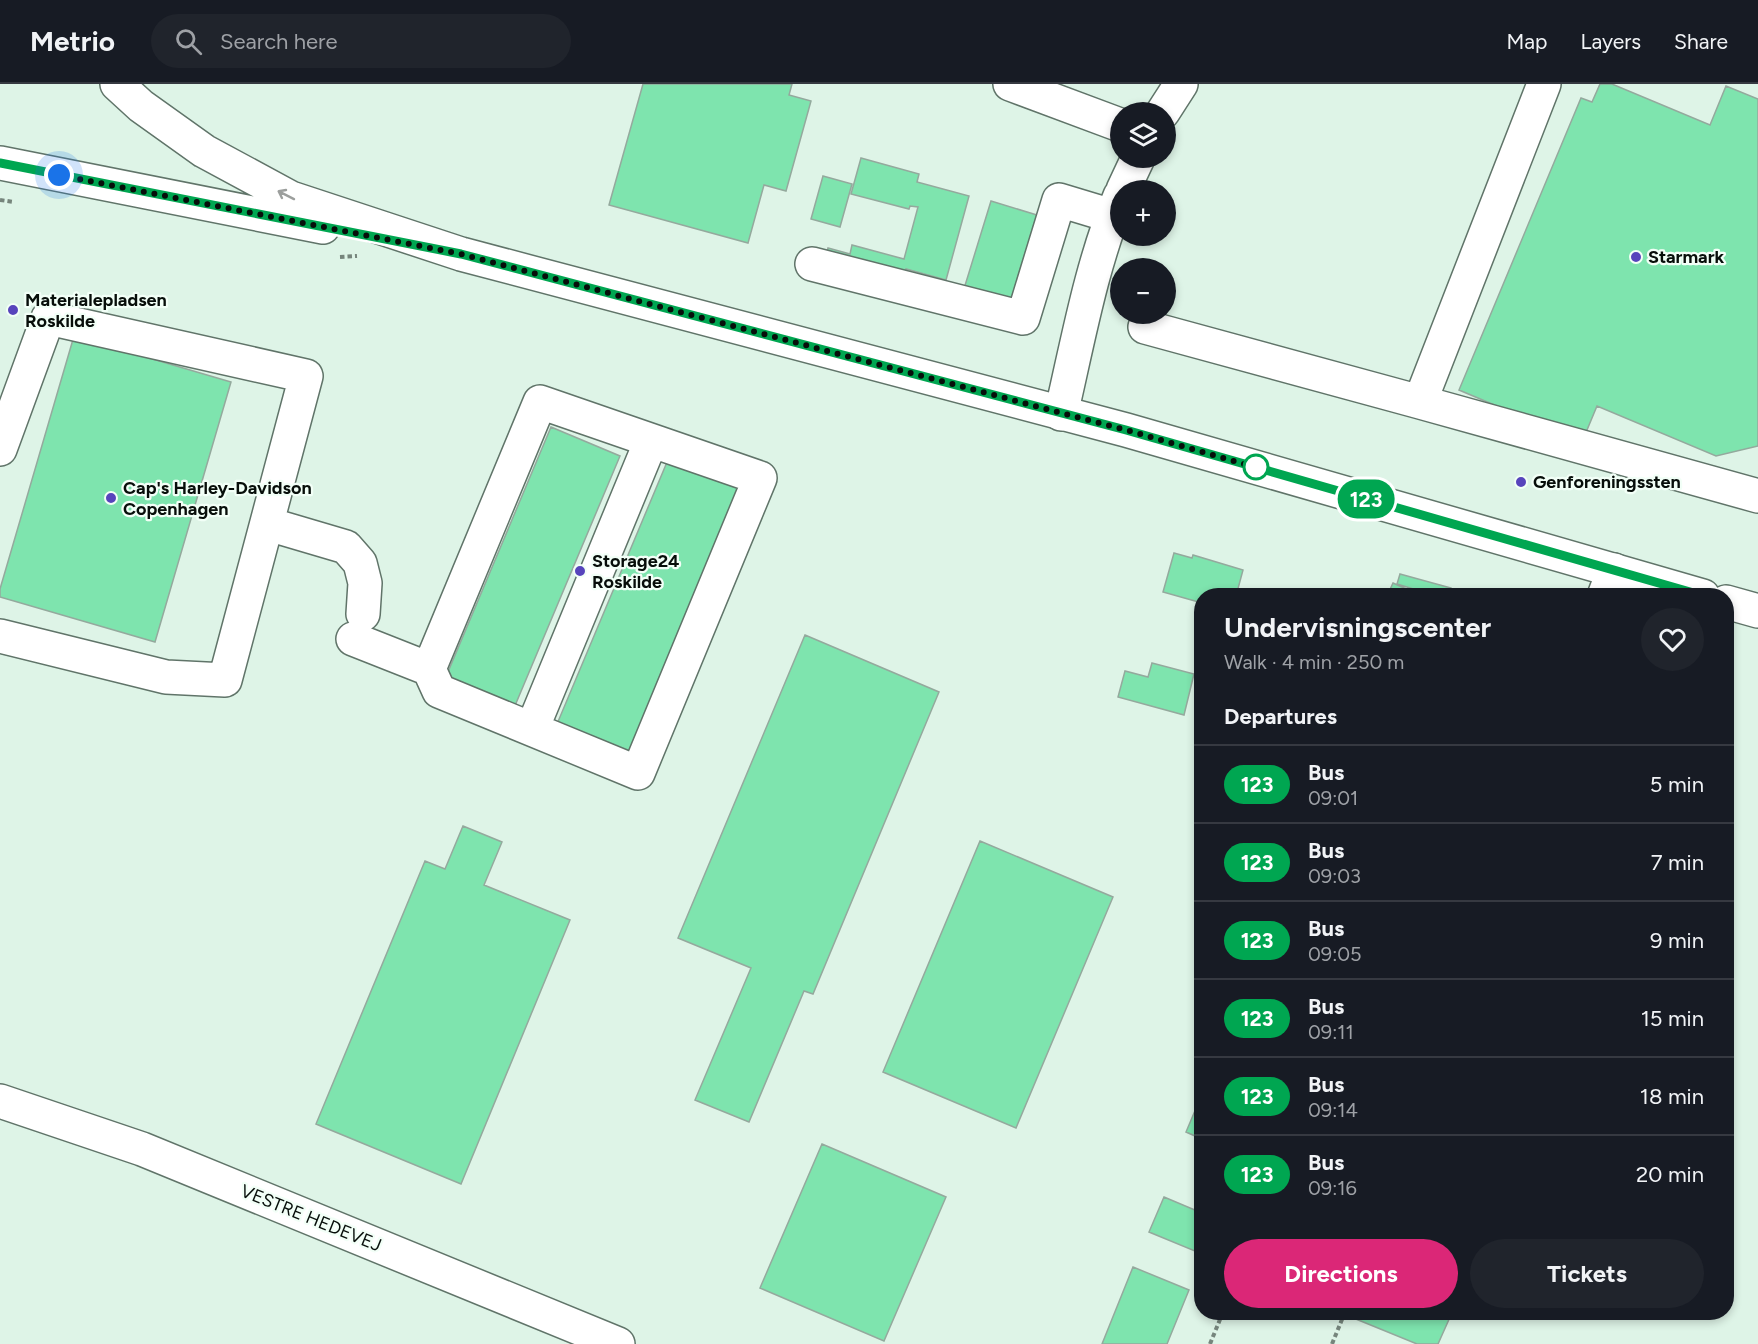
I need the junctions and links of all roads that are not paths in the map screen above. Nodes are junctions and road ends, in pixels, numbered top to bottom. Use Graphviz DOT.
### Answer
graph roads {
  1 [pos="117,84"];
  2 [pos="1010,84"];
  3 [pos="1181,84"];
  4 [pos="1544,84"];
  5 [pos="1169,102"];
  6 [pos="1110,121"];
  7 [pos="0,163"];
  8 [pos="1110,201"];
  9 [pos="1110,224"];
  10 [pos="461,254"];
  11 [pos="813,264"];
  12 [pos="1145,327"];
  13 [pos="1420,402"];
  14 [pos="1061,414"];
  15 [pos="651,441"];
  16 [pos="0,449"];
  17 [pos="1758,496"];
  18 [pos="268,524"];
  19 [pos="1609,583"];
  20 [pos="1645,588"];
  21 [pos="1734,604"];
  22 [pos="1758,611"];
  23 [pos="0,636"];
  24 [pos="429,669"];
  25 [pos="532,729"];
  26 [pos="0,1101"];
  27 [pos="618,1344"];
  10 -- 1 [label="main road, one-way"];
  2 -- 6 [label="main road"];
  3 -- 5 [label="main road"];
  4 -- 13 [label="main road"];
  7 -- 10 [label="main road"];
  8 -- 11 [label="main road"];
  9 -- 14 [label="main road"];
  10 -- 14 [label="main road"];
  12 -- 13 [label="main road"];
  13 -- 17 [label="main road"];
  14 -- 19 [label="main road"];
  15 -- 24 [label="main road"];
  15 -- 25 [label="main road"];
  15 -- 25 [label="main road"];
  16 -- 18 [label="main road"];
  18 -- 23 [label="main road"];
  18 -- 24 [label="main road"];
  19 -- 20 [label="main road"];
  21 -- 22 [label="main road"];
  24 -- 25 [label="main road"];
  26 -- 27 [label="main road, VESTRE HEDEVEJ"];
}
